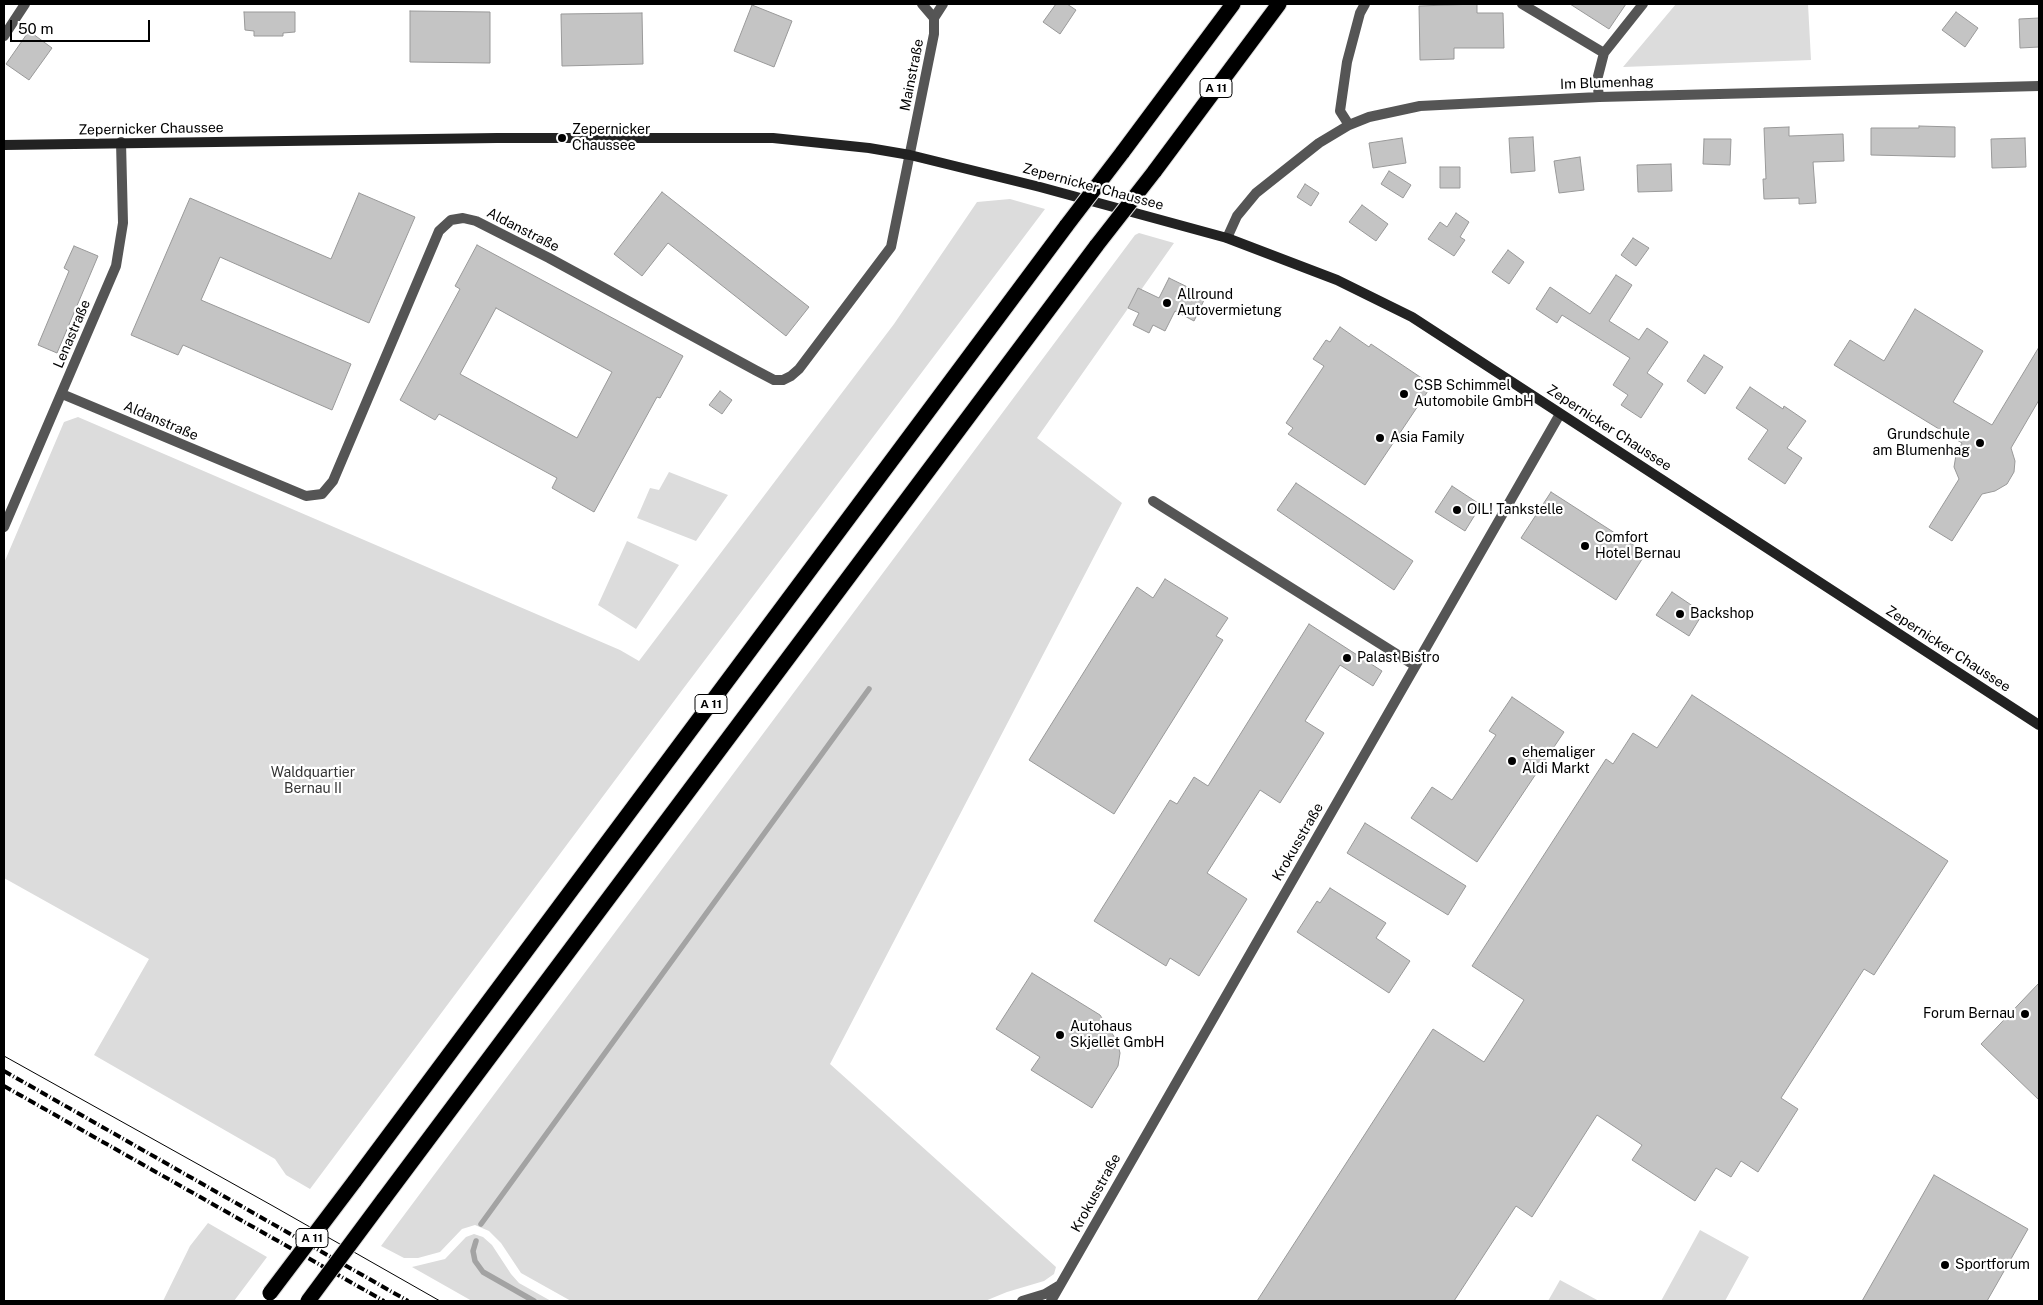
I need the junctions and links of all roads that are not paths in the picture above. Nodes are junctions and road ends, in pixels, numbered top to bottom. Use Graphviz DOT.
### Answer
graph roads {
  1 [pos="25,4"];
  2 [pos="922,4"];
  3 [pos="943,4"];
  4 [pos="1233,4"];
  5 [pos="1279,4"];
  6 [pos="1365,4"];
  7 [pos="1522,4"];
  8 [pos="1643,4"];
  9 [pos="934,18"];
  10 [pos="4,36"];
  11 [pos="1604,52"];
  12 [pos="2039,86"];
  13 [pos="1600,97"];
  14 [pos="1349,125"];
  15 [pos="121,142"];
  16 [pos="4,145"];
  17 [pos="910,155"];
  18 [pos="1227,238"];
  19 [pos="62,394"];
  20 [pos="1560,414"];
  21 [pos="1153,501"];
  22 [pos="4,527"];
  23 [pos="1414,665"];
  24 [pos="2039,725"];
  25 [pos="1060,1285"];
  26 [pos="267,1297"];
  27 [pos="308,1301"];
  28 [pos="1022,1301"];
  29 [pos="1051,1301"];
  1 -- 10 [label="street"];
  2 -- 9 [label="street"];
  3 -- 9 [label="street"];
  4 -- 26 [label="highway, A 11, bridge"];
  5 -- 27 [label="highway, A 11, bridge"];
  6 -- 14 [label="street"];
  7 -- 11 [label="street"];
  8 -- 11 [label="street"];
  9 -- 17 [label="street, Mainstraße"];
  11 -- 13 [label="street"];
  12 -- 13 [label="street, Im Blumenhag"];
  13 -- 14 [label="street, Im Blumenhag"];
  14 -- 18 [label="street, Im Blumenhag"];
  15 -- 16 [label="main road, Zepernicker Chaussee"];
  15 -- 17 [label="main road, Zepernicker Chaussee"];
  15 -- 19 [label="street, Lenastraße"];
  17 -- 18 [label="main road, Zepernicker Chaussee"];
  17 -- 19 [label="street, Aldanstraße"];
  18 -- 20 [label="main road, Zepernicker Chaussee"];
  19 -- 22 [label="street, Lenastraße"];
  20 -- 23 [label="street, Krokusstraße"];
  20 -- 24 [label="main road, Zepernicker Chaussee"];
  21 -- 23 [label="street"];
  23 -- 25 [label="street, Krokusstraße"];
  25 -- 28 [label="street"];
  25 -- 29 [label="street, Krokusstraße"];
}
